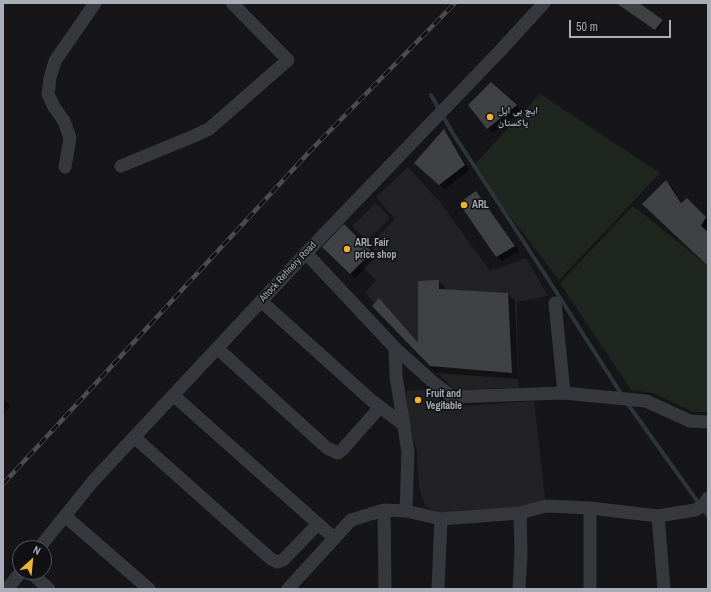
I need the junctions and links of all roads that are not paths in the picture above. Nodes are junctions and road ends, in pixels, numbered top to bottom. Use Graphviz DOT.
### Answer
graph roads {
  1 [pos="95,3"];
  2 [pos="232,3"];
  3 [pos="544,3"];
  4 [pos="121,166"];
  5 [pos="65,167"];
  6 [pos="306,253"];
  7 [pos="262,301"];
  8 [pos="555,303"];
  9 [pos="217,348"];
  10 [pos="395,348"];
  11 [pos="564,393"];
  12 [pos="173,395"];
  13 [pos="380,407"];
  14 [pos="708,422"];
  15 [pos="404,426"];
  16 [pos="134,437"];
  17 [pos="702,504"];
  18 [pos="590,508"];
  19 [pos="384,510"];
  20 [pos="406,512"];
  21 [pos="520,513"];
  22 [pos="64,516"];
  23 [pos="658,516"];
  24 [pos="441,519"];
  25 [pos="318,524"];
  26 [pos="334,538"];
  27 [pos="46,540"];
  28 [pos="14,580"];
  29 [pos="39,580"];
  30 [pos="7,589"];
  31 [pos="49,589"];
  32 [pos="149,589"];
  33 [pos="288,589"];
  34 [pos="385,589"];
  35 [pos="438,589"];
  36 [pos="519,589"];
  37 [pos="590,589"];
  38 [pos="664,589"];
  1 -- 5 [label="street"];
  2 -- 4 [label="street"];
  3 -- 6 [label="street, Attock Refinery Road"];
  6 -- 7 [label="street, Attock Refinery Road"];
  6 -- 10 [label="street"];
  7 -- 9 [label="street, Attock Refinery Road"];
  7 -- 13 [label="street"];
  8 -- 11 [label="street"];
  9 -- 12 [label="street, Attock Refinery Road"];
  9 -- 13 [label="street"];
  10 -- 11 [label="street"];
  10 -- 15 [label="street"];
  11 -- 14 [label="street"];
  12 -- 16 [label="street, Attock Refinery Road"];
  12 -- 25 [label="street"];
  13 -- 15 [label="street"];
  15 -- 20 [label="street"];
  16 -- 22 [label="street, Attock Refinery Road"];
  16 -- 25 [label="street"];
  17 -- 23 [label="street"];
  18 -- 21 [label="street"];
  18 -- 23 [label="street"];
  18 -- 37 [label="street"];
  19 -- 20 [label="street"];
  19 -- 26 [label="street"];
  19 -- 34 [label="street"];
  20 -- 24 [label="street"];
  21 -- 24 [label="street"];
  21 -- 36 [label="street"];
  22 -- 27 [label="street, Attock Refinery Road"];
  22 -- 32 [label="street"];
  23 -- 38 [label="street"];
  24 -- 35 [label="street"];
  25 -- 26 [label="street"];
  26 -- 33 [label="street"];
  28 -- 30 [label="street"];
  29 -- 31 [label="street"];
}
